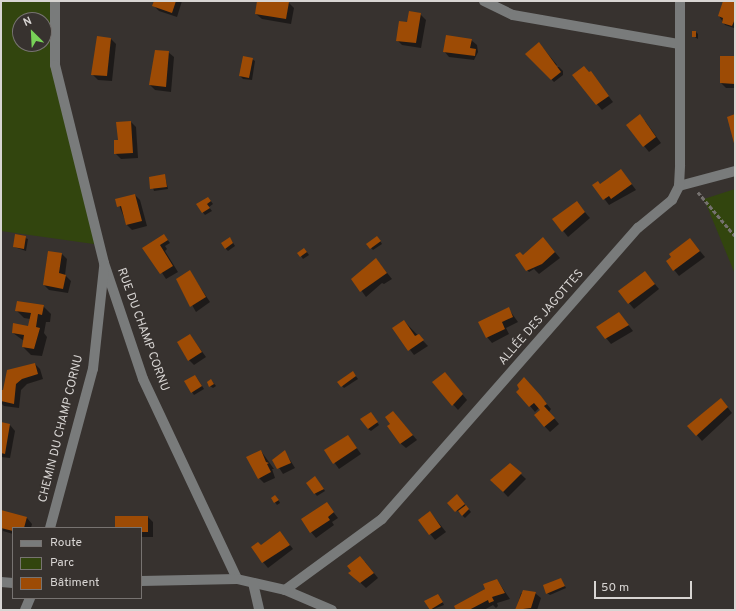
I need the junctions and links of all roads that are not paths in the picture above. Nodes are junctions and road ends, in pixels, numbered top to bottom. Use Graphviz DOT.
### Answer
graph roads {
  1 [pos="55,1"];
  2 [pos="484,1"];
  3 [pos="680,1"];
  4 [pos="680,44"];
  5 [pos="735,171"];
  6 [pos="679,186"];
  7 [pos="104,263"];
  8 [pos="50,527"];
  9 [pos="238,579"];
  10 [pos="142,581"];
  11 [pos="1,582"];
  12 [pos="12,583"];
  13 [pos="252,583"];
  14 [pos="285,590"];
  15 [pos="30,599"];
  16 [pos="25,610"];
  17 [pos="259,610"];
  18 [pos="332,610"];
  1 -- 7 [label="street, RUE DU CHAMP CORNU"];
  2 -- 4 [label="street"];
  3 -- 4 [label="street"];
  4 -- 6 [label="street"];
  5 -- 6 [label="street"];
  6 -- 14 [label="street, ALLÉE DES JAGOTTES"];
  7 -- 8 [label="street, CHEMIN DU CHAMP CORNU"];
  7 -- 9 [label="street, RUE DU CHAMP CORNU"];
  9 -- 10 [label="street"];
  9 -- 13 [label="street"];
  11 -- 12 [label="street"];
  13 -- 14 [label="street"];
  13 -- 17 [label="street"];
  14 -- 18 [label="street"];
  15 -- 16 [label="street"];
}
